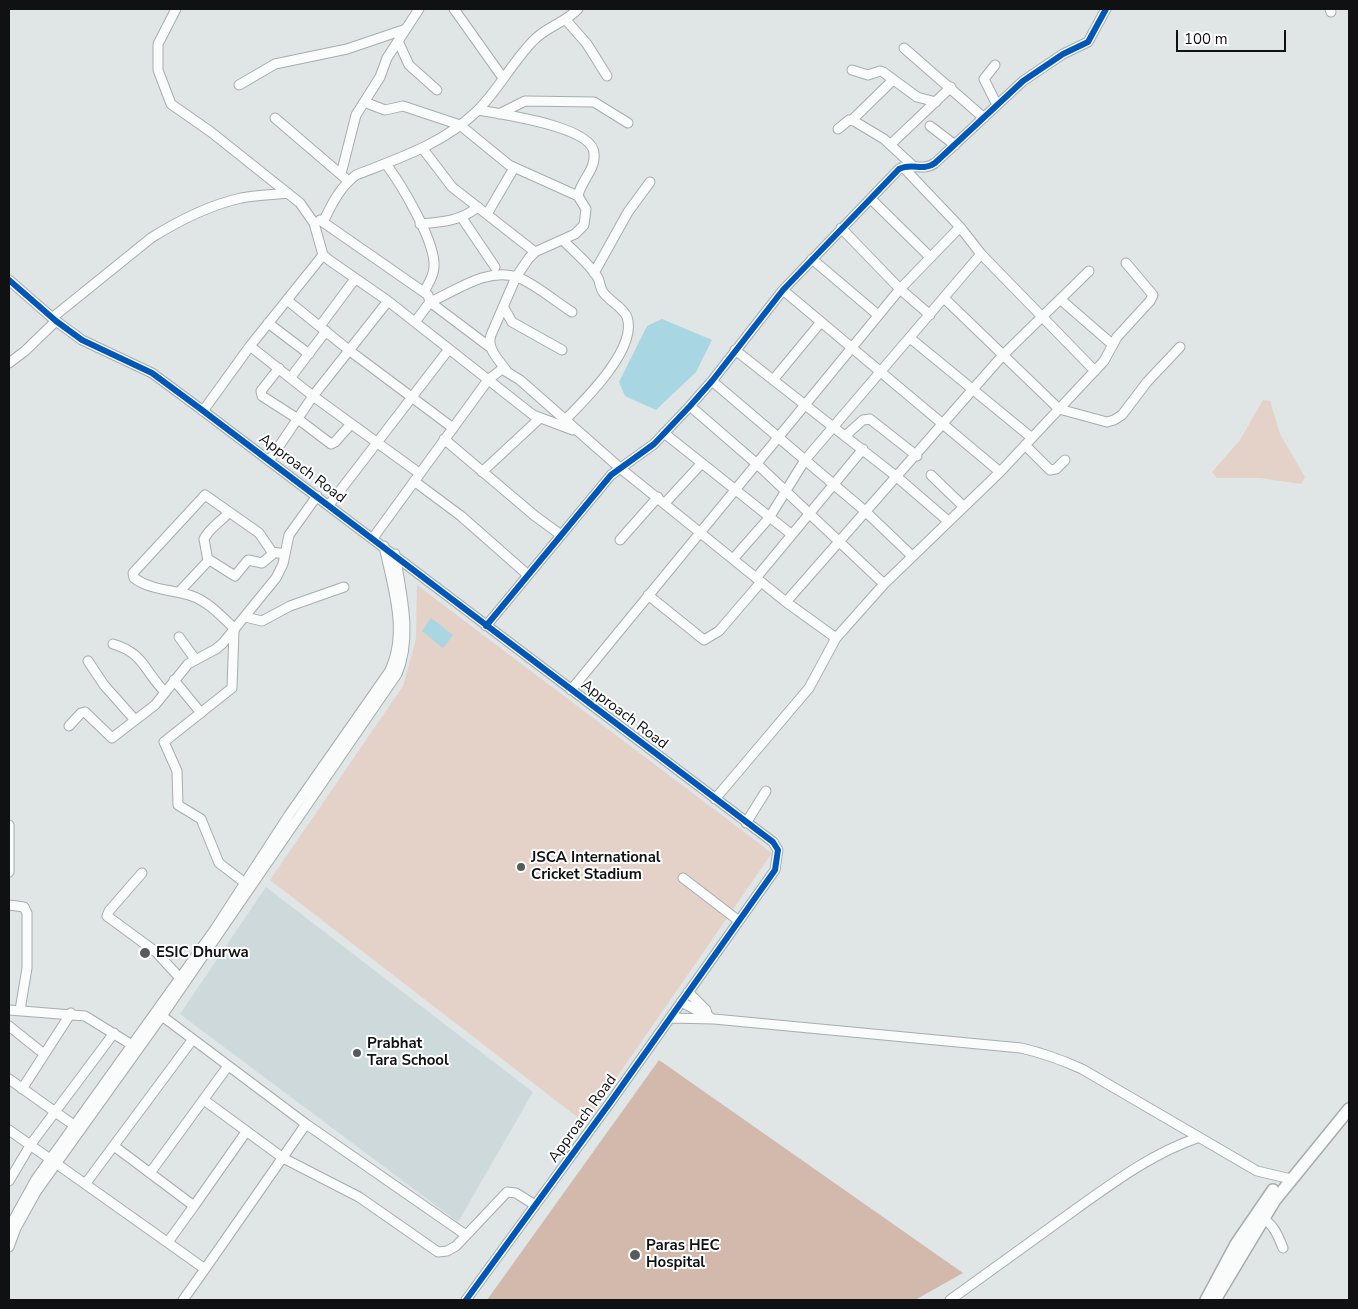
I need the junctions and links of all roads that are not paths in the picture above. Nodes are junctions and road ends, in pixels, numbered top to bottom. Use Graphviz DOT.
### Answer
graph roads {
  1 [pos="176,9"];
  2 [pos="419,9"];
  3 [pos="454,9"];
  4 [pos="578,9"];
  5 [pos="1106,9"];
  6 [pos="566,20"];
  7 [pos="406,29"];
  8 [pos="398,41"];
  9 [pos="904,48"];
  10 [pos="995,65"];
  11 [pos="852,70"];
  12 [pos="607,76"];
  13 [pos="503,78"];
  14 [pos="893,80"];
  15 [pos="239,85"];
  16 [pos="951,88"];
  17 [pos="437,90"];
  18 [pos="364,102"];
  19 [pos="936,102"];
  20 [pos="997,106"];
  21 [pos="478,110"];
  22 [pos="499,114"];
  23 [pos="275,118"];
  24 [pos="984,118"];
  25 [pos="852,120"];
  26 [pos="628,123"];
  27 [pos="460,125"];
  28 [pos="930,126"];
  29 [pos="838,129"];
  30 [pos="891,144"];
  31 [pos="955,145"];
  32 [pos="423,149"];
  33 [pos="386,164"];
  34 [pos="907,166"];
  35 [pos="514,168"];
  36 [pos="341,174"];
  37 [pos="349,181"];
  38 [pos="650,182"];
  39 [pos="288,193"];
  40 [pos="578,196"];
  41 [pos="871,199"];
  42 [pos="478,207"];
  43 [pos="307,212"];
  44 [pos="487,214"];
  45 [pos="462,218"];
  46 [pos="323,222"];
  47 [pos="420,224"];
  48 [pos="960,227"];
  49 [pos="841,228"];
  50 [pos="564,240"];
  51 [pos="535,252"];
  52 [pos="981,254"];
  53 [pos="323,256"];
  54 [pos="930,257"];
  55 [pos="812,259"];
  56 [pos="1126,263"];
  57 [pos="496,267"];
  58 [pos="1089,271"];
  59 [pos="594,273"];
  60 [pos="516,277"];
  61 [pos="355,279"];
  62 [pos="9,280"];
  63 [pos="900,289"];
  64 [pos="783,290"];
  65 [pos="424,292"];
  66 [pos="944,298"];
  67 [pos="1060,299"];
  68 [pos="288,300"];
  69 [pos="388,301"];
  70 [pos="430,302"];
  71 [pos="504,308"];
  72 [pos="572,312"];
  73 [pos="878,315"];
  74 [pos="930,315"];
  75 [pos="1041,317"];
  76 [pos="54,319"];
  77 [pos="415,322"];
  78 [pos="821,322"];
  79 [pos="268,323"];
  80 [pos="323,328"];
  81 [pos="910,338"];
  82 [pos="1113,345"];
  83 [pos="250,346"];
  84 [pos="852,347"];
  85 [pos="1180,347"];
  86 [pos="491,348"];
  87 [pos="449,349"];
  88 [pos="562,350"];
  89 [pos="735,350"];
  90 [pos="350,351"];
  91 [pos="308,354"];
  92 [pos="1003,355"];
  93 [pos="9,363"];
  94 [pos="279,368"];
  95 [pos="506,370"];
  96 [pos="1095,371"];
  97 [pos="882,372"];
  98 [pos="291,377"];
  99 [pos="488,380"];
  100 [pos="773,380"];
  101 [pos="712,381"];
  102 [pos="972,389"];
  103 [pos="313,396"];
  104 [pos="414,396"];
  105 [pos="804,403"];
  106 [pos="690,406"];
  107 [pos="1059,409"];
  108 [pos="203,411"];
  109 [pos="298,419"];
  110 [pos="539,419"];
  111 [pos="565,420"];
  112 [pos="351,424"];
  113 [pos="943,425"];
  114 [pos="834,427"];
  115 [pos="454,428"];
  116 [pos="578,431"];
  117 [pos="664,433"];
  118 [pos="845,436"];
  119 [pos="777,437"];
  120 [pos="1032,438"];
  121 [pos="444,439"];
  122 [pos="378,442"];
  123 [pos="1025,446"];
  124 [pos="863,450"];
  125 [pos="916,456"];
  126 [pos="805,460"];
  127 [pos="1065,460"];
  128 [pos="270,461"];
  129 [pos="701,464"];
  130 [pos="757,464"];
  131 [pos="620,468"];
  132 [pos="419,472"];
  133 [pos="482,472"];
  134 [pos="1000,472"];
  135 [pos="931,475"];
  136 [pos="898,477"];
  137 [pos="414,481"];
  138 [pos="833,483"];
  139 [pos="734,491"];
  140 [pos="787,491"];
  141 [pos="317,496"];
  142 [pos="661,500"];
  143 [pos="329,505"];
  144 [pos="963,506"];
  145 [pos="865,511"];
  146 [pos="229,512"];
  147 [pos="809,512"];
  148 [pos="769,518"];
  149 [pos="948,521"];
  150 [pos="701,532"];
  151 [pos="791,534"];
  152 [pos="561,535"];
  153 [pos="373,538"];
  154 [pos="620,540"];
  155 [pos="839,540"];
  156 [pos="384,546"];
  157 [pos="274,553"];
  158 [pos="285,554"];
  159 [pos="395,554"];
  160 [pos="912,556"];
  161 [pos="733,558"];
  162 [pos="208,559"];
  163 [pos="528,575"];
  164 [pos="759,580"];
  165 [pos="884,584"];
  166 [pos="344,587"];
  167 [pos="179,592"];
  168 [pos="648,595"];
  169 [pos="786,602"];
  170 [pos="245,617"];
  171 [pos="486,626"];
  172 [pos="234,630"];
  173 [pos="179,637"];
  174 [pos="836,638"];
  175 [pos="113,644"];
  176 [pos="195,659"];
  177 [pos="88,661"];
  178 [pos="174,680"];
  179 [pos="571,690"];
  180 [pos="166,692"];
  181 [pos="201,713"];
  182 [pos="135,720"];
  183 [pos="69,726"];
  184 [pos="766,791"];
  185 [pos="715,799"];
  186 [pos="746,823"];
  187 [pos="9,825"];
  188 [pos="9,851"];
  189 [pos="9,872"];
  190 [pos="142,873"];
  191 [pos="683,878"];
  192 [pos="245,883"];
  193 [pos="9,905"];
  194 [pos="739,921"];
  195 [pos="180,978"];
  196 [pos="688,992"];
  197 [pos="681,1002"];
  198 [pos="9,1010"];
  199 [pos="20,1010"];
  200 [pos="71,1013"];
  201 [pos="159,1014"];
  202 [pos="711,1018"];
  203 [pos="669,1020"];
  204 [pos="9,1026"];
  205 [pos="114,1033"];
  206 [pos="193,1039"];
  207 [pos="132,1045"];
  208 [pos="44,1054"];
  209 [pos="228,1066"];
  210 [pos="9,1079"];
  211 [pos="22,1089"];
  212 [pos="204,1100"];
  213 [pos="1349,1110"];
  214 [pos="54,1112"];
  215 [pos="306,1124"];
  216 [pos="75,1126"];
  217 [pos="9,1130"];
  218 [pos="246,1132"];
  219 [pos="1197,1138"];
  220 [pos="31,1144"];
  221 [pos="114,1146"];
  222 [pos="283,1158"];
  223 [pos="54,1160"];
  224 [pos="150,1173"];
  225 [pos="1287,1179"];
  226 [pos="9,1181"];
  227 [pos="86,1183"];
  228 [pos="194,1206"];
  229 [pos="535,1206"];
  230 [pos="1262,1219"];
  231 [pos="9,1228"];
  232 [pos="466,1235"];
  233 [pos="168,1242"];
  234 [pos="9,1247"];
  235 [pos="1284,1248"];
  236 [pos="205,1269"];
  237 [pos="183,1300"];
  238 [pos="466,1300"];
  239 [pos="950,1300"];
  240 [pos="1206,1300"];
  241 [pos="1215,1300"];
  1 -- 39 [label="street"];
  2 -- 7 [label="street"];
  3 -- 13 [label="street"];
  4 -- 6 [label="street"];
  5 -- 20 [label="street"];
  6 -- 12 [label="street"];
  6 -- 13 [label="street"];
  7 -- 8 [label="street"];
  7 -- 15 [label="street"];
  8 -- 17 [label="street"];
  8 -- 18 [label="street"];
  9 -- 16 [label="street"];
  10 -- 20 [label="street"];
  11 -- 14 [label="street"];
  13 -- 21 [label="street"];
  14 -- 19 [label="street"];
  14 -- 25 [label="street"];
  16 -- 19 [label="street"];
  16 -- 24 [label="street"];
  18 -- 27 [label="street"];
  18 -- 36 [label="street"];
  19 -- 30 [label="street"];
  20 -- 24 [label="street"];
  21 -- 22 [label="street"];
  21 -- 27 [label="street"];
  22 -- 26 [label="street"];
  22 -- 40 [label="street"];
  23 -- 36 [label="street"];
  24 -- 31 [label="street"];
  25 -- 29 [label="street"];
  25 -- 30 [label="street"];
  27 -- 32 [label="street"];
  27 -- 35 [label="street"];
  28 -- 31 [label="street"];
  30 -- 34 [label="street"];
  31 -- 34 [label="street"];
  32 -- 33 [label="street"];
  32 -- 42 [label="street"];
  33 -- 37 [label="street"];
  33 -- 47 [label="street"];
  34 -- 41 [label="street"];
  34 -- 48 [label="street"];
  35 -- 40 [label="street"];
  35 -- 44 [label="street"];
  36 -- 37 [label="street"];
  37 -- 46 [label="street"];
  38 -- 59 [label="street"];
  39 -- 43 [label="street"];
  39 -- 76 [label="street"];
  40 -- 50 [label="street"];
  41 -- 49 [label="street"];
  41 -- 54 [label="street"];
  42 -- 44 [label="street"];
  42 -- 45 [label="street"];
  43 -- 46 [label="street"];
  43 -- 53 [label="street"];
  44 -- 51 [label="street"];
  45 -- 47 [label="street"];
  45 -- 57 [label="street"];
  46 -- 65 [label="street"];
  47 -- 65 [label="street"];
  48 -- 52 [label="street"];
  48 -- 54 [label="street"];
  49 -- 55 [label="street"];
  49 -- 63 [label="street"];
  50 -- 51 [label="street"];
  50 -- 59 [label="street"];
  51 -- 60 [label="street"];
  52 -- 66 [label="street"];
  52 -- 75 [label="street"];
  53 -- 61 [label="street"];
  53 -- 68 [label="street"];
  54 -- 63 [label="street"];
  55 -- 64 [label="street"];
  55 -- 73 [label="street"];
  56 -- 82 [label="street"];
  58 -- 67 [label="street"];
  59 -- 111 [label="street"];
  60 -- 70 [label="street"];
  60 -- 71 [label="street"];
  60 -- 72 [label="street"];
  61 -- 69 [label="street"];
  61 -- 80 [label="street"];
  62 -- 76 [label="street, Approach Road"];
  63 -- 73 [label="street"];
  63 -- 74 [label="street"];
  64 -- 78 [label="street"];
  64 -- 89 [label="street"];
  65 -- 70 [label="street"];
  66 -- 74 [label="street"];
  66 -- 92 [label="street"];
  67 -- 75 [label="street"];
  67 -- 82 [label="street"];
  68 -- 79 [label="street"];
  68 -- 80 [label="street"];
  69 -- 77 [label="street"];
  69 -- 90 [label="street"];
  70 -- 77 [label="street"];
  70 -- 86 [label="street"];
  71 -- 86 [label="street"];
  71 -- 88 [label="street"];
  73 -- 84 [label="street"];
  74 -- 81 [label="street"];
  75 -- 92 [label="street"];
  75 -- 96 [label="street"];
  76 -- 93 [label="street"];
  76 -- 108 [label="street, Approach Road"];
  77 -- 87 [label="street"];
  78 -- 84 [label="street"];
  78 -- 100 [label="street"];
  79 -- 83 [label="street"];
  79 -- 91 [label="street"];
  80 -- 90 [label="street"];
  80 -- 91 [label="street"];
  81 -- 97 [label="street"];
  81 -- 102 [label="street"];
  82 -- 96 [label="street"];
  83 -- 94 [label="street"];
  83 -- 108 [label="street"];
  84 -- 97 [label="street"];
  84 -- 105 [label="street"];
  85 -- 107 [label="street"];
  86 -- 95 [label="street"];
  87 -- 99 [label="street"];
  87 -- 104 [label="street"];
  89 -- 100 [label="street"];
  89 -- 101 [label="street"];
  90 -- 103 [label="street"];
  90 -- 104 [label="street"];
  91 -- 98 [label="street"];
  92 -- 102 [label="street"];
  92 -- 107 [label="street"];
  94 -- 98 [label="street"];
  94 -- 109 [label="street"];
  95 -- 99 [label="street"];
  95 -- 111 [label="street"];
  96 -- 107 [label="street"];
  97 -- 113 [label="street"];
  97 -- 114 [label="street"];
  98 -- 103 [label="street"];
  99 -- 110 [label="street"];
  99 -- 115 [label="street"];
  100 -- 105 [label="street"];
  101 -- 106 [label="street"];
  101 -- 119 [label="street"];
  102 -- 113 [label="street"];
  102 -- 120 [label="street"];
  103 -- 109 [label="street"];
  103 -- 112 [label="street"];
  104 -- 115 [label="street"];
  104 -- 122 [label="street"];
  105 -- 114 [label="street"];
  105 -- 119 [label="street"];
  106 -- 117 [label="street"];
  106 -- 130 [label="street"];
  107 -- 120 [label="street"];
  108 -- 128 [label="street, Approach Road"];
  109 -- 112 [label="street"];
  109 -- 128 [label="street"];
  110 -- 116 [label="street"];
  110 -- 133 [label="street"];
  111 -- 116 [label="street"];
  112 -- 122 [label="street"];
  113 -- 125 [label="street"];
  113 -- 134 [label="street"];
  114 -- 118 [label="street"];
  114 -- 126 [label="street"];
  115 -- 121 [label="street"];
  116 -- 131 [label="street"];
  117 -- 129 [label="street"];
  117 -- 131 [label="street"];
  118 -- 124 [label="street"];
  118 -- 125 [label="street"];
  119 -- 126 [label="street"];
  119 -- 130 [label="street"];
  120 -- 123 [label="street"];
  121 -- 132 [label="street"];
  121 -- 133 [label="street"];
  122 -- 132 [label="street"];
  122 -- 143 [label="street"];
  123 -- 127 [label="street"];
  123 -- 134 [label="street"];
  124 -- 136 [label="street"];
  124 -- 138 [label="street"];
  125 -- 136 [label="street"];
  126 -- 138 [label="street"];
  126 -- 140 [label="street"];
  128 -- 141 [label="street, Approach Road"];
  129 -- 139 [label="street"];
  129 -- 142 [label="street"];
  130 -- 139 [label="street"];
  130 -- 140 [label="street"];
  131 -- 142 [label="street"];
  131 -- 152 [label="street"];
  132 -- 137 [label="street"];
  133 -- 152 [label="street"];
  134 -- 144 [label="street"];
  135 -- 144 [label="street"];
  136 -- 145 [label="street"];
  136 -- 149 [label="street"];
  137 -- 153 [label="street"];
  137 -- 163 [label="street"];
  138 -- 145 [label="street"];
  138 -- 147 [label="street"];
  139 -- 148 [label="street"];
  139 -- 150 [label="street"];
  140 -- 147 [label="street"];
  140 -- 148 [label="street"];
  141 -- 143 [label="street, Approach Road"];
  141 -- 158 [label="street"];
  142 -- 150 [label="street"];
  142 -- 154 [label="street"];
  143 -- 153 [label="street, Approach Road"];
  144 -- 149 [label="street"];
  145 -- 155 [label="street"];
  145 -- 160 [label="street"];
  146 -- 157 [label="street"];
  146 -- 162 [label="street"];
  146 -- 167 [label="street"];
  147 -- 151 [label="street"];
  147 -- 155 [label="street"];
  148 -- 151 [label="street"];
  148 -- 161 [label="street"];
  149 -- 160 [label="street"];
  150 -- 161 [label="street"];
  150 -- 168 [label="street"];
  151 -- 164 [label="street"];
  152 -- 163 [label="street"];
  153 -- 156 [label="street, Approach Road"];
  155 -- 165 [label="street"];
  155 -- 169 [label="street"];
  156 -- 159 [label="street, Approach Road"];
  156 -- 192 [label="street"];
  157 -- 158 [label="street"];
  157 -- 162 [label="street"];
  158 -- 170 [label="street"];
  159 -- 171 [label="street, Approach Road"];
  159 -- 201 [label="street"];
  160 -- 165 [label="street"];
  161 -- 164 [label="street"];
  162 -- 167 [label="street"];
  163 -- 171 [label="street"];
  164 -- 168 [label="street"];
  164 -- 169 [label="street"];
  165 -- 174 [label="street"];
  166 -- 170 [label="street"];
  167 -- 172 [label="street"];
  168 -- 179 [label="street"];
  169 -- 174 [label="street"];
  170 -- 172 [label="street"];
  171 -- 179 [label="street, Approach Road"];
  172 -- 176 [label="street"];
  172 -- 181 [label="street"];
  173 -- 176 [label="street"];
  174 -- 185 [label="street"];
  175 -- 180 [label="street"];
  176 -- 178 [label="street"];
  177 -- 182 [label="street"];
  178 -- 180 [label="street"];
  178 -- 181 [label="street"];
  179 -- 185 [label="street, Approach Road"];
  180 -- 182 [label="street"];
  181 -- 192 [label="street"];
  182 -- 183 [label="street"];
  184 -- 186 [label="street"];
  185 -- 186 [label="street, Approach Road"];
  186 -- 194 [label="street, Approach Road"];
  187 -- 188 [label="street"];
  188 -- 189 [label="street"];
  190 -- 195 [label="street"];
  191 -- 194 [label="street"];
  192 -- 195 [label="street"];
  193 -- 199 [label="street"];
  194 -- 196 [label="street, Approach Road"];
  195 -- 201 [label="street"];
  196 -- 197 [label="street, Approach Road"];
  196 -- 202 [label="street"];
  197 -- 202 [label="street"];
  197 -- 203 [label="street, Approach Road"];
  198 -- 199 [label="street"];
  199 -- 200 [label="street"];
  200 -- 205 [label="street"];
  200 -- 208 [label="street"];
  201 -- 206 [label="street"];
  201 -- 207 [label="street"];
  201 -- 223 [label="street"];
  202 -- 203 [label="street"];
  202 -- 219 [label="street"];
  203 -- 229 [label="street, Approach Road"];
  204 -- 208 [label="street"];
  205 -- 207 [label="street"];
  205 -- 214 [label="street"];
  206 -- 209 [label="street"];
  206 -- 221 [label="street"];
  207 -- 216 [label="street"];
  208 -- 211 [label="street"];
  209 -- 212 [label="street"];
  209 -- 215 [label="street"];
  210 -- 211 [label="street"];
  211 -- 214 [label="street"];
  212 -- 218 [label="street"];
  212 -- 224 [label="street"];
  213 -- 225 [label="main road"];
  214 -- 216 [label="street"];
  214 -- 220 [label="street"];
  215 -- 222 [label="street"];
  215 -- 232 [label="street"];
  216 -- 223 [label="street"];
  217 -- 220 [label="street"];
  218 -- 222 [label="street"];
  218 -- 228 [label="street"];
  219 -- 225 [label="street"];
  219 -- 239 [label="street"];
  220 -- 223 [label="street"];
  220 -- 226 [label="street"];
  221 -- 224 [label="street"];
  221 -- 227 [label="street"];
  222 -- 232 [label="street"];
  222 -- 236 [label="street"];
  223 -- 227 [label="street"];
  223 -- 231 [label="street"];
  223 -- 234 [label="street"];
  224 -- 228 [label="street"];
  225 -- 230 [label="main road"];
  225 -- 240 [label="main road"];
  227 -- 233 [label="street"];
  228 -- 233 [label="street"];
  229 -- 232 [label="street"];
  229 -- 238 [label="street, Approach Road"];
  230 -- 235 [label="street"];
  230 -- 241 [label="main road"];
  233 -- 236 [label="street"];
  236 -- 237 [label="street"];
}
